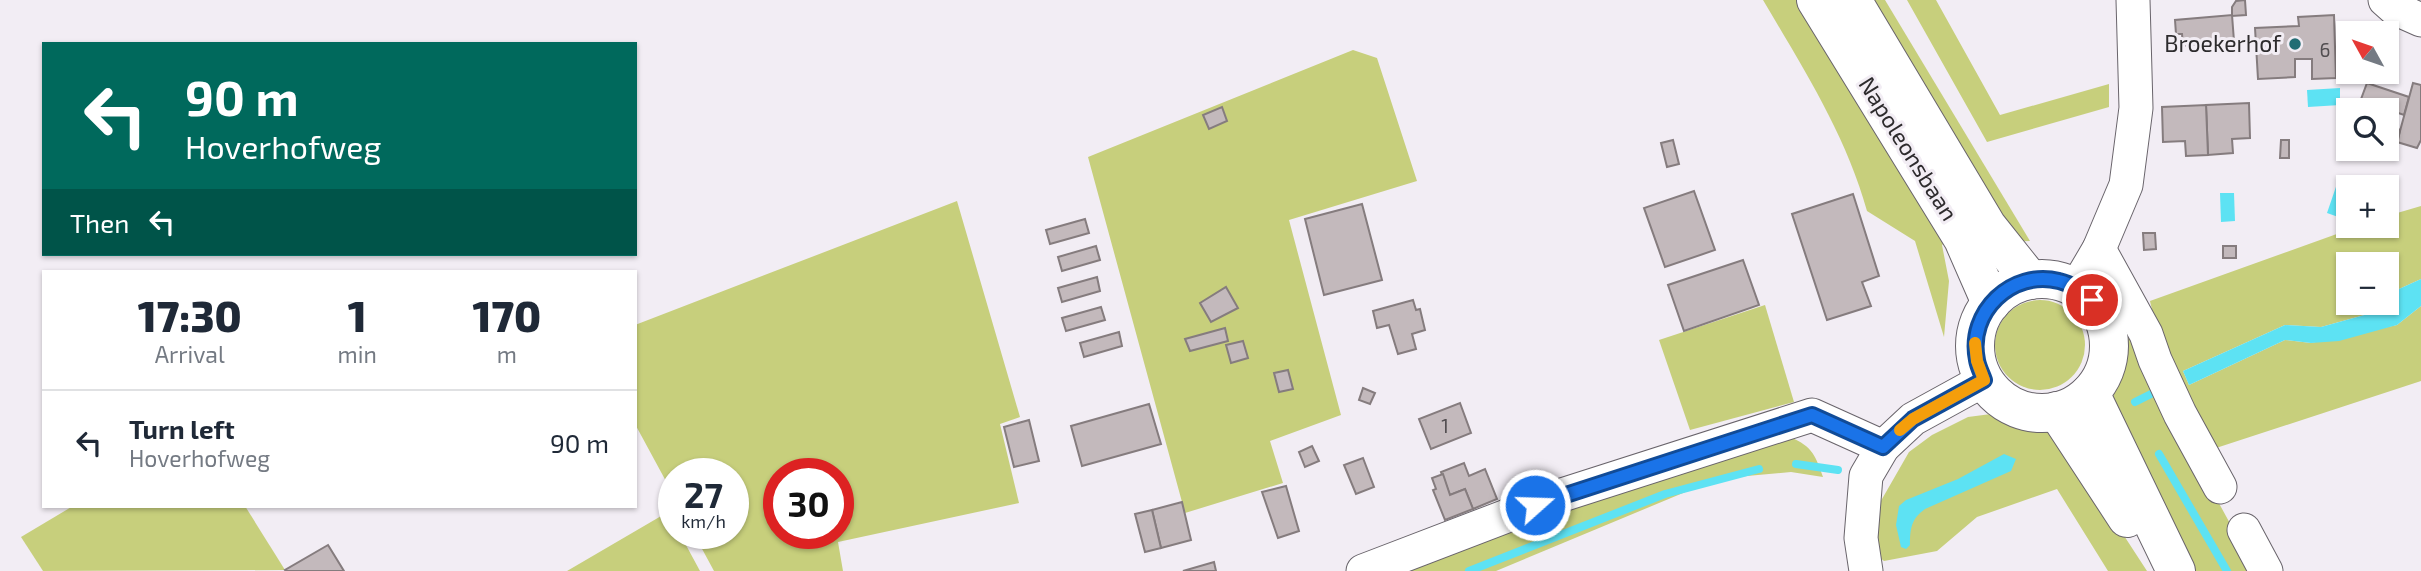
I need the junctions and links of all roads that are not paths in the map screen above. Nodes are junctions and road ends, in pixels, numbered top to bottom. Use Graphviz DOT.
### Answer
graph roads {
  1 [pos="1816,0"];
  2 [pos="1852,0"];
  3 [pos="2133,0"];
  4 [pos="2385,0"];
  5 [pos="2421,20"];
  6 [pos="2099,249"];
  7 [pos="2030,280"];
  8 [pos="2076,288"];
  9 [pos="1991,303"];
  10 [pos="1984,380"];
  11 [pos="2090,393"];
  12 [pos="2057,411"];
  13 [pos="1883,447"];
  14 [pos="2220,487"];
  15 [pos="2244,530"];
  16 [pos="1363,571"];
  17 [pos="1866,571"];
  18 [pos="2160,571"];
  19 [pos="2176,571"];
  20 [pos="2266,571"];
  1 -- 9 [label="main road, Napoleonsbaan"];
  2 -- 7 [label="main road, Napoleonsbaan"];
  3 -- 6 [label="street"];
  4 -- 5 [label="street"];
  6 -- 8 [label="street"];
  6 -- 14 [label="street"];
  7 -- 8 [label="main road"];
  7 -- 9 [label="main road"];
  8 -- 11 [label="main road"];
  9 -- 10 [label="main road"];
  10 -- 12 [label="main road"];
  10 -- 13 [label="street"];
  11 -- 12 [label="main road"];
  11 -- 19 [label="main road"];
  12 -- 18 [label="main road"];
  13 -- 16 [label="street"];
  13 -- 17 [label="street"];
  15 -- 20 [label="street"];
}
